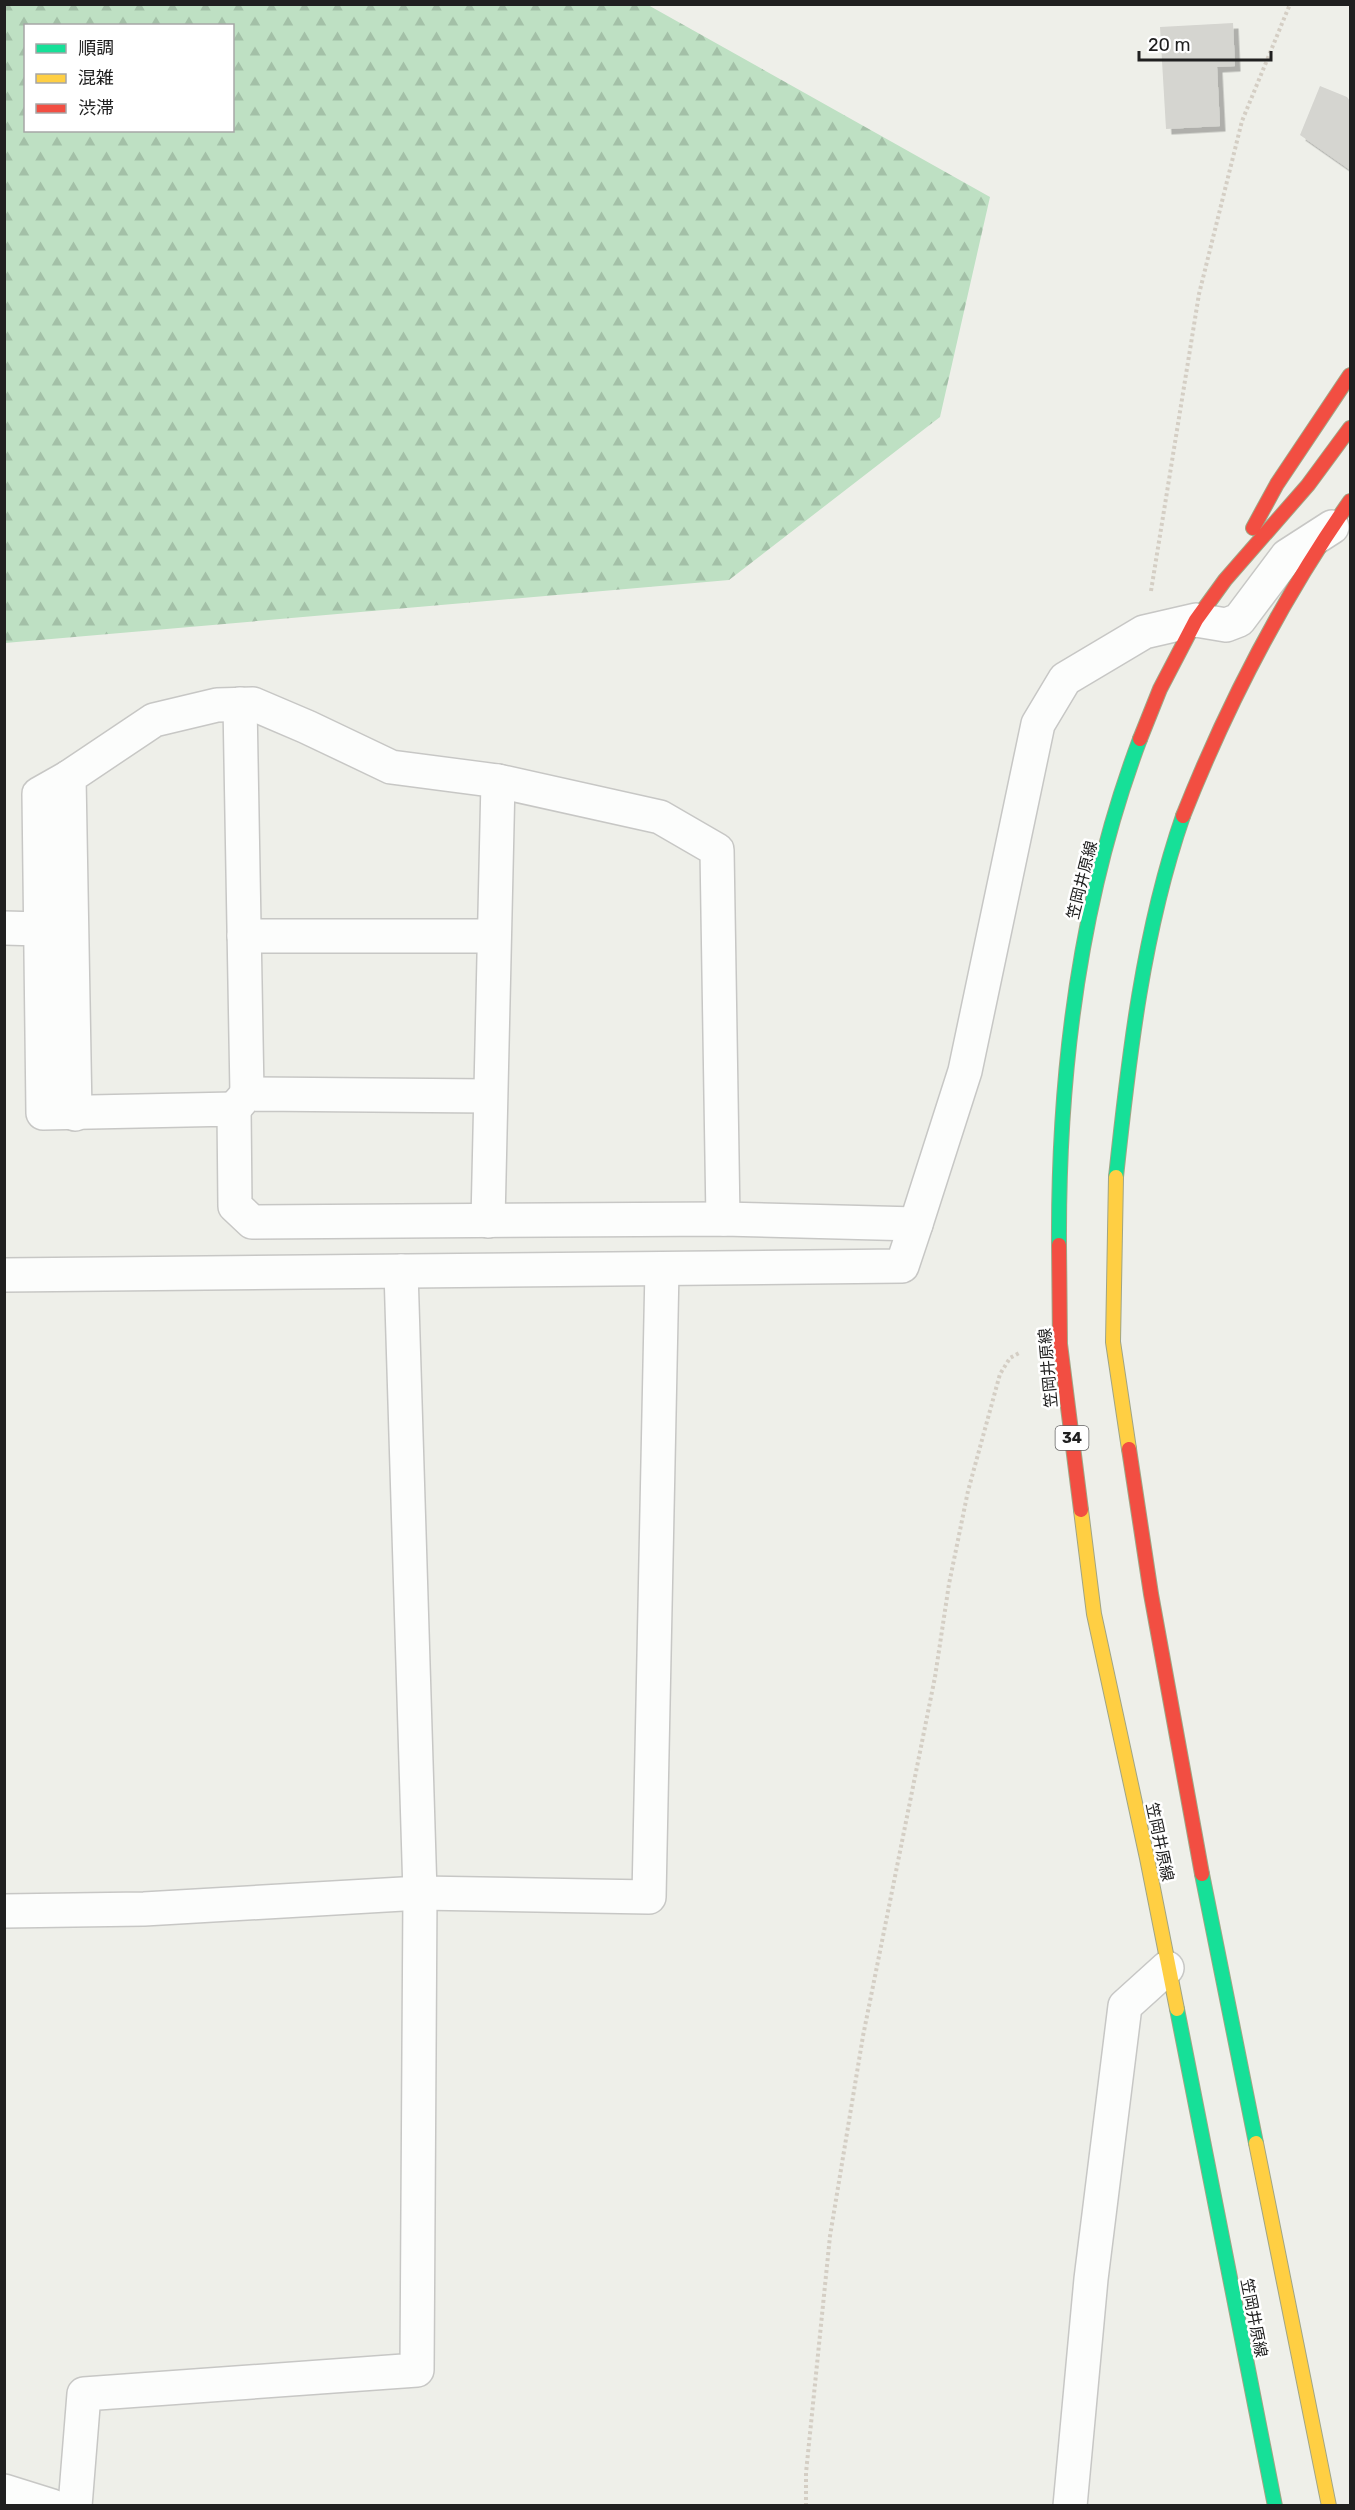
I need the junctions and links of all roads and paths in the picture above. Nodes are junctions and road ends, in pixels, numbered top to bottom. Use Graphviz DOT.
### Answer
graph roads {
  1 [pos="1290,4"];
  2 [pos="1350,375"];
  3 [pos="1350,428"];
  4 [pos="1341,514"];
  5 [pos="1225,579"];
  6 [pos="1196,620"];
  7 [pos="1144,632"];
  8 [pos="1259,652"];
  9 [pos="240,704"];
  10 [pos="69,777"];
  11 [pos="498,781"];
  12 [pos="4,928"];
  13 [pos="41,929"];
  14 [pos="244,936"];
  15 [pos="494,936"];
  16 [pos="489,1095"];
  17 [pos="240,1102"];
  18 [pos="75,1114"];
  19 [pos="723,1219"];
  20 [pos="488,1221"];
  21 [pos="916,1224"];
  22 [pos="662,1269"];
  23 [pos="401,1271"];
  24 [pos="4,1275"];
  25 [pos="1027,1349"];
  26 [pos="420,1893"];
  27 [pos="4,1911"];
  28 [pos="1167,1968"];
  29 [pos="4,2491"];
  30 [pos="52,2505"];
  31 [pos="75,2505"];
  32 [pos="806,2505"];
  33 [pos="1070,2505"];
  34 [pos="1275,2505"];
  35 [pos="1329,2505"];
  1 -- 7 [label="path"];
  2 -- 5 [label="main road"];
  3 -- 5 [label="main road, 笠岡井原線 / 34"];
  4 -- 6 [label="street"];
  4 -- 8 [label="main road"];
  5 -- 6 [label="main road, 笠岡井原線 / 34"];
  6 -- 7 [label="street"];
  6 -- 8 [label="street"];
  6 -- 28 [label="main road, 笠岡井原線 / 34"];
  7 -- 21 [label="street"];
  8 -- 35 [label="main road"];
  9 -- 10 [label="street"];
  9 -- 11 [label="street"];
  9 -- 14 [label="street"];
  10 -- 13 [label="street"];
  10 -- 18 [label="street"];
  11 -- 15 [label="street"];
  11 -- 19 [label="street"];
  12 -- 13 [label="street"];
  13 -- 18 [label="street"];
  14 -- 15 [label="street"];
  14 -- 17 [label="street"];
  15 -- 16 [label="street"];
  16 -- 17 [label="street"];
  16 -- 20 [label="street"];
  17 -- 18 [label="street"];
  17 -- 20 [label="street"];
  19 -- 20 [label="street"];
  19 -- 21 [label="street"];
  21 -- 22 [label="street"];
  22 -- 23 [label="street"];
  22 -- 26 [label="street"];
  23 -- 24 [label="street"];
  23 -- 26 [label="street"];
  25 -- 32 [label="path"];
  26 -- 27 [label="street"];
  26 -- 31 [label="street"];
  28 -- 33 [label="street"];
  28 -- 34 [label="main road, 笠岡井原線 / 34"];
  29 -- 30 [label="street"];
}
